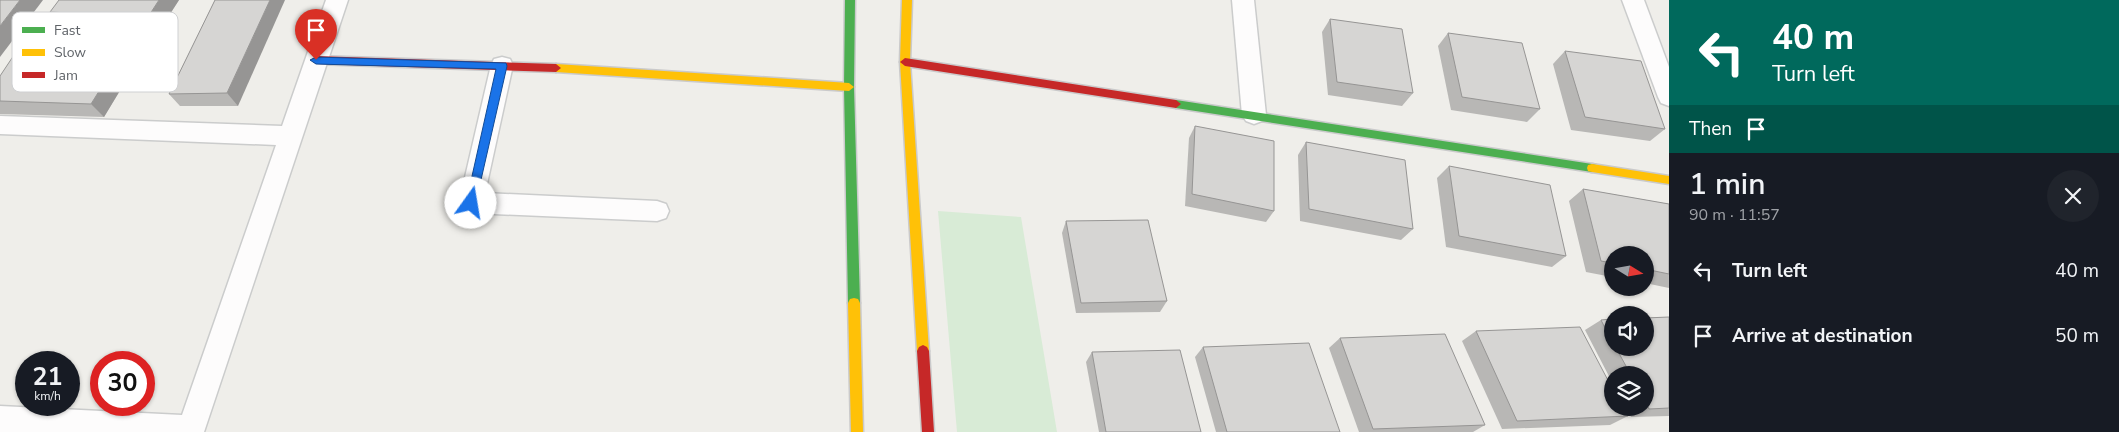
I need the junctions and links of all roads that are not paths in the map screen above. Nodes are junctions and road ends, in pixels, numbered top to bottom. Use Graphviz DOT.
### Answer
graph roads {
  1 [pos="337,0"];
  2 [pos="850,0"];
  3 [pos="907,0"];
  4 [pos="1243,0"];
  5 [pos="1632,0"];
  6 [pos="316,60"];
  7 [pos="905,62"];
  8 [pos="502,66"];
  9 [pos="848,86"];
  10 [pos="1669,97"];
  11 [pos="1254,115"];
  12 [pos="0,125"];
  13 [pos="289,136"];
  14 [pos="1669,180"];
  15 [pos="657,211"];
  16 [pos="0,420"];
  17 [pos="190,431"];
  18 [pos="858,432"];
  19 [pos="928,432"];
  1 -- 6 [label="street"];
  2 -- 9 [label="street"];
  3 -- 7 [label="street"];
  4 -- 11 [label="street"];
  5 -- 10 [label="street"];
  6 -- 8 [label="street"];
  6 -- 13 [label="street"];
  7 -- 11 [label="street"];
  7 -- 19 [label="street"];
  8 -- 9 [label="street"];
  8 -- 15 [label="street"];
  9 -- 18 [label="street"];
  11 -- 14 [label="street"];
  12 -- 13 [label="street"];
  13 -- 17 [label="street"];
  16 -- 17 [label="street"];
}
